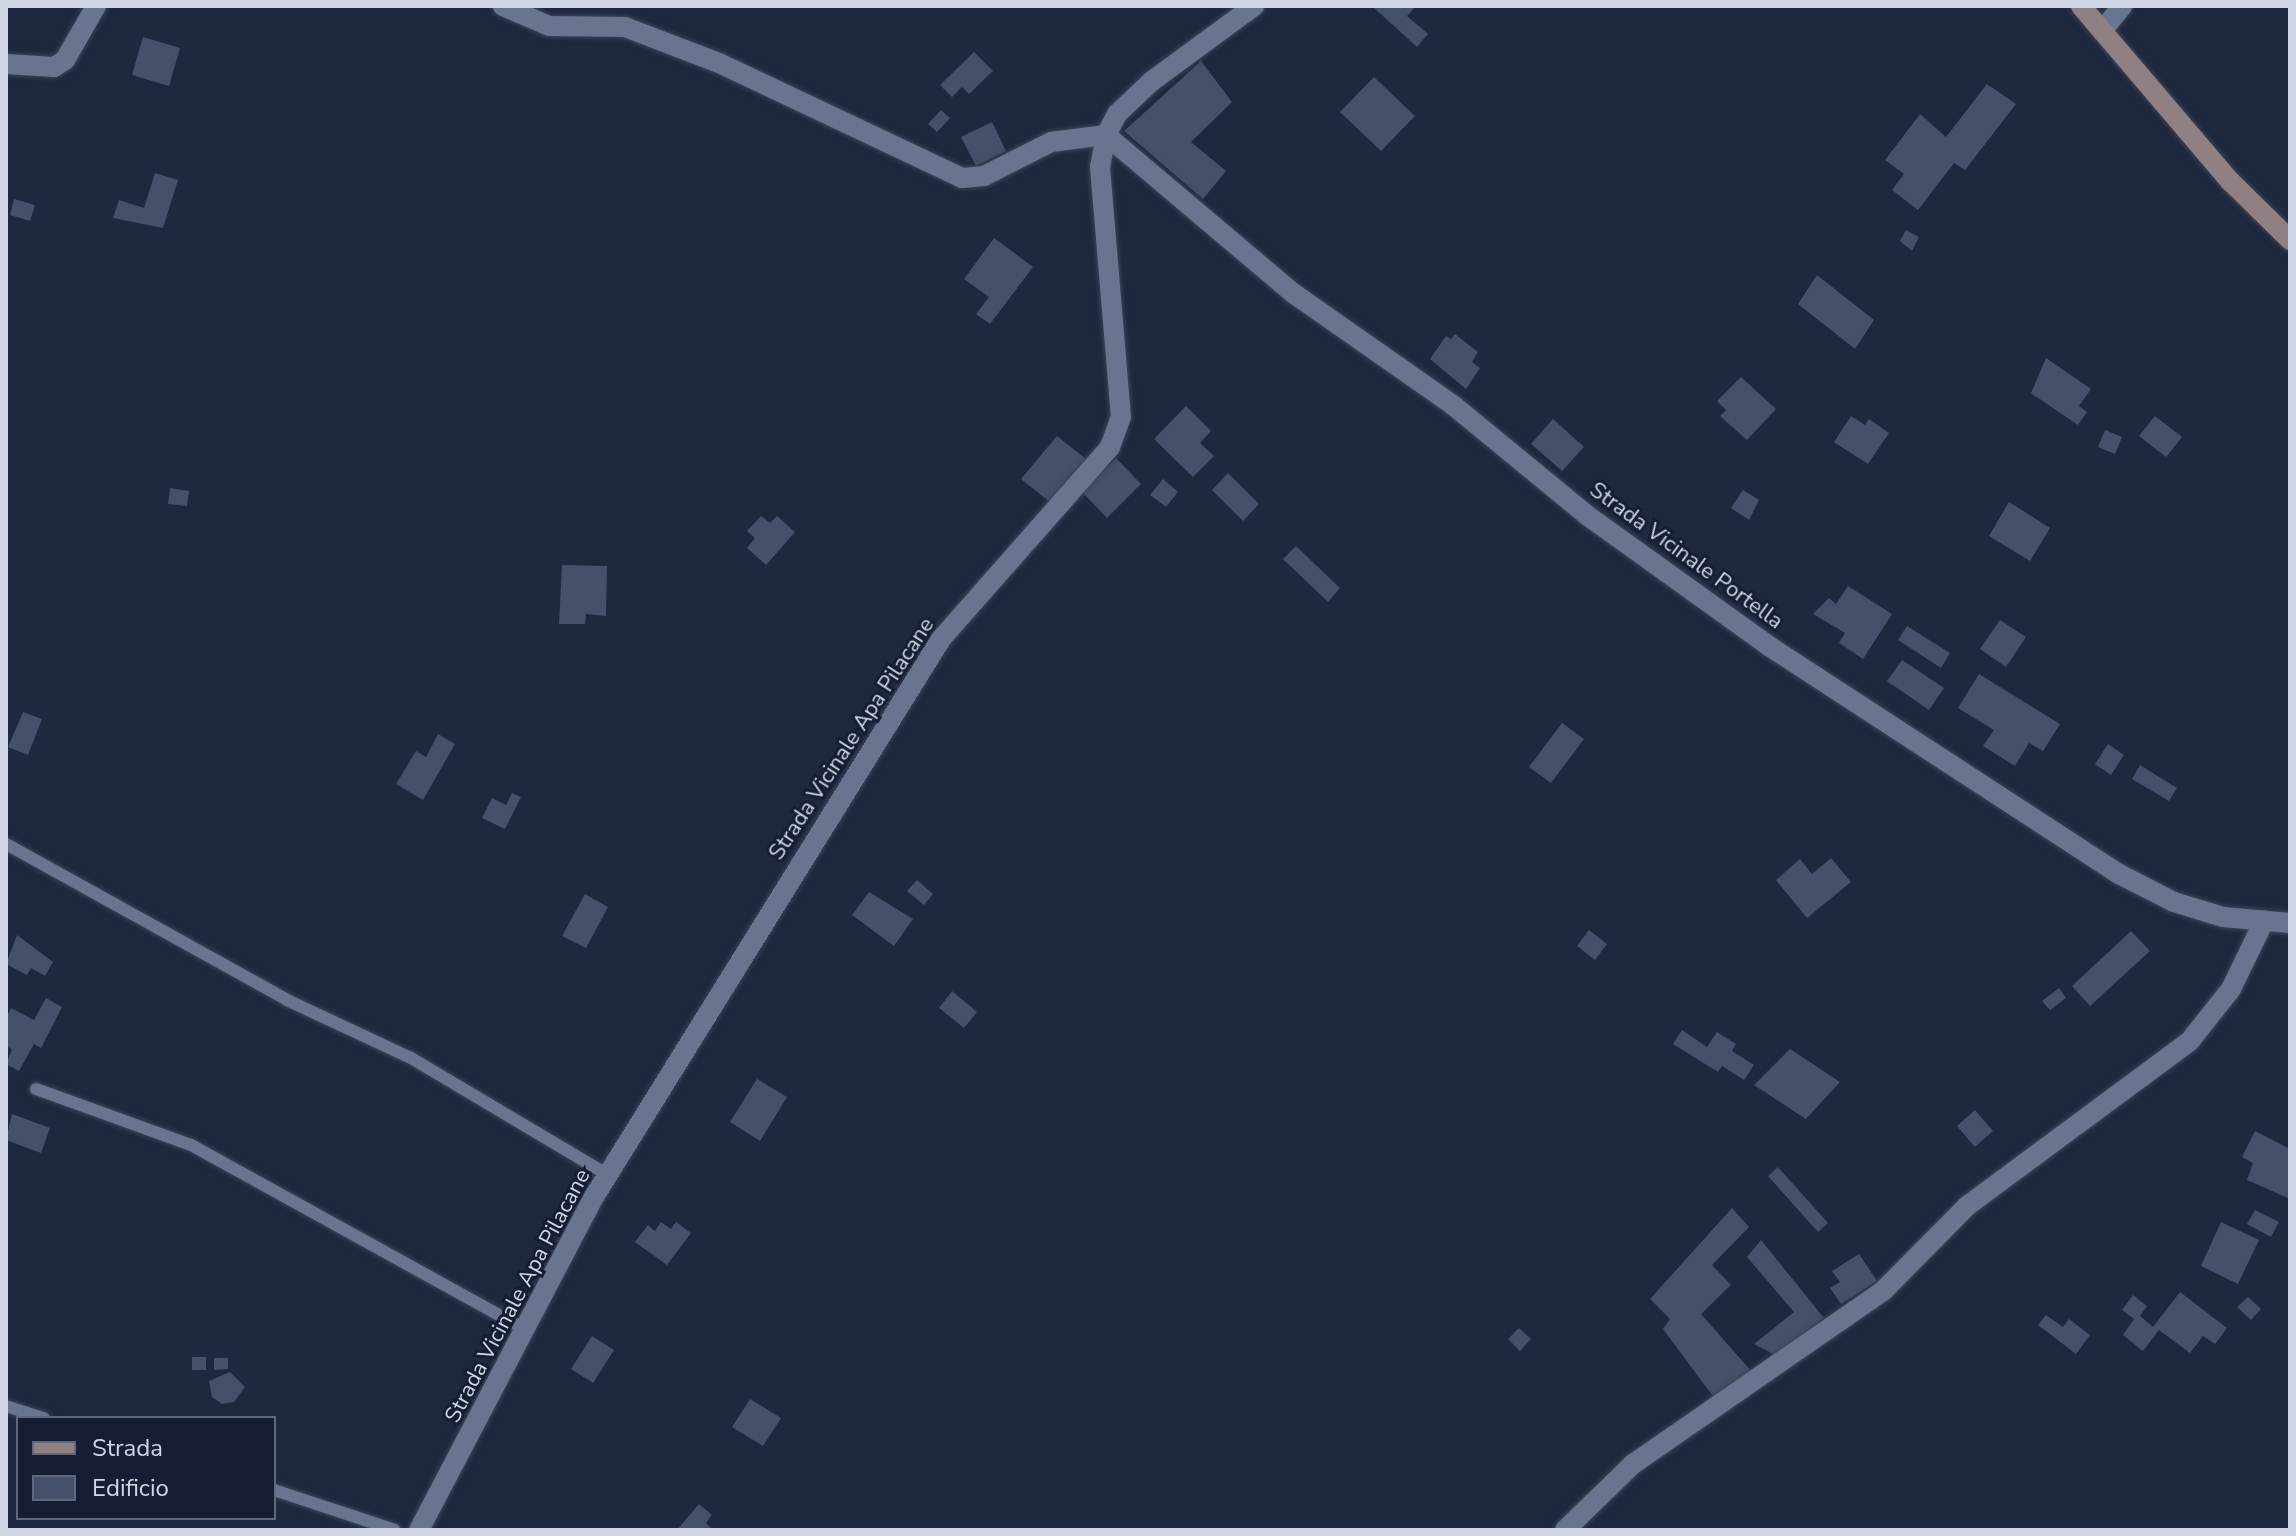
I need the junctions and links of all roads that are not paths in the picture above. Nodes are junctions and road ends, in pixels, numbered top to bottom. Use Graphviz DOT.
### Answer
graph roads {
  1 [pos="96,6"];
  2 [pos="503,6"];
  3 [pos="1254,6"];
  4 [pos="2081,6"];
  5 [pos="2122,6"];
  6 [pos="2102,31"];
  7 [pos="6,64"];
  8 [pos="1106,135"];
  9 [pos="2290,240"];
  10 [pos="6,844"];
  11 [pos="2264,921"];
  12 [pos="2290,923"];
  13 [pos="36,1089"];
  14 [pos="608,1175"];
  15 [pos="526,1330"];
  16 [pos="6,1406"];
  17 [pos="38,1416"];
  18 [pos="276,1491"];
  19 [pos="395,1530"];
  20 [pos="419,1530"];
  21 [pos="1565,1530"];
  1 -- 7 [label="street"];
  2 -- 8 [label="street"];
  3 -- 8 [label="street, Strada Vicinale Apa Pilacane"];
  4 -- 6 [label="main road"];
  5 -- 6 [label="street"];
  6 -- 9 [label="main road"];
  8 -- 11 [label="street, Strada Vicinale Portella"];
  8 -- 14 [label="street, Strada Vicinale Apa Pilacane"];
  10 -- 14 [label="lane"];
  11 -- 12 [label="street, Strada Vicinale Portella"];
  11 -- 21 [label="street"];
  13 -- 15 [label="lane"];
  14 -- 15 [label="street, Strada Vicinale Apa Pilacane"];
  15 -- 20 [label="street, Strada Vicinale Apa Pilacane"];
  16 -- 17 [label="lane"];
  18 -- 19 [label="lane"];
}
